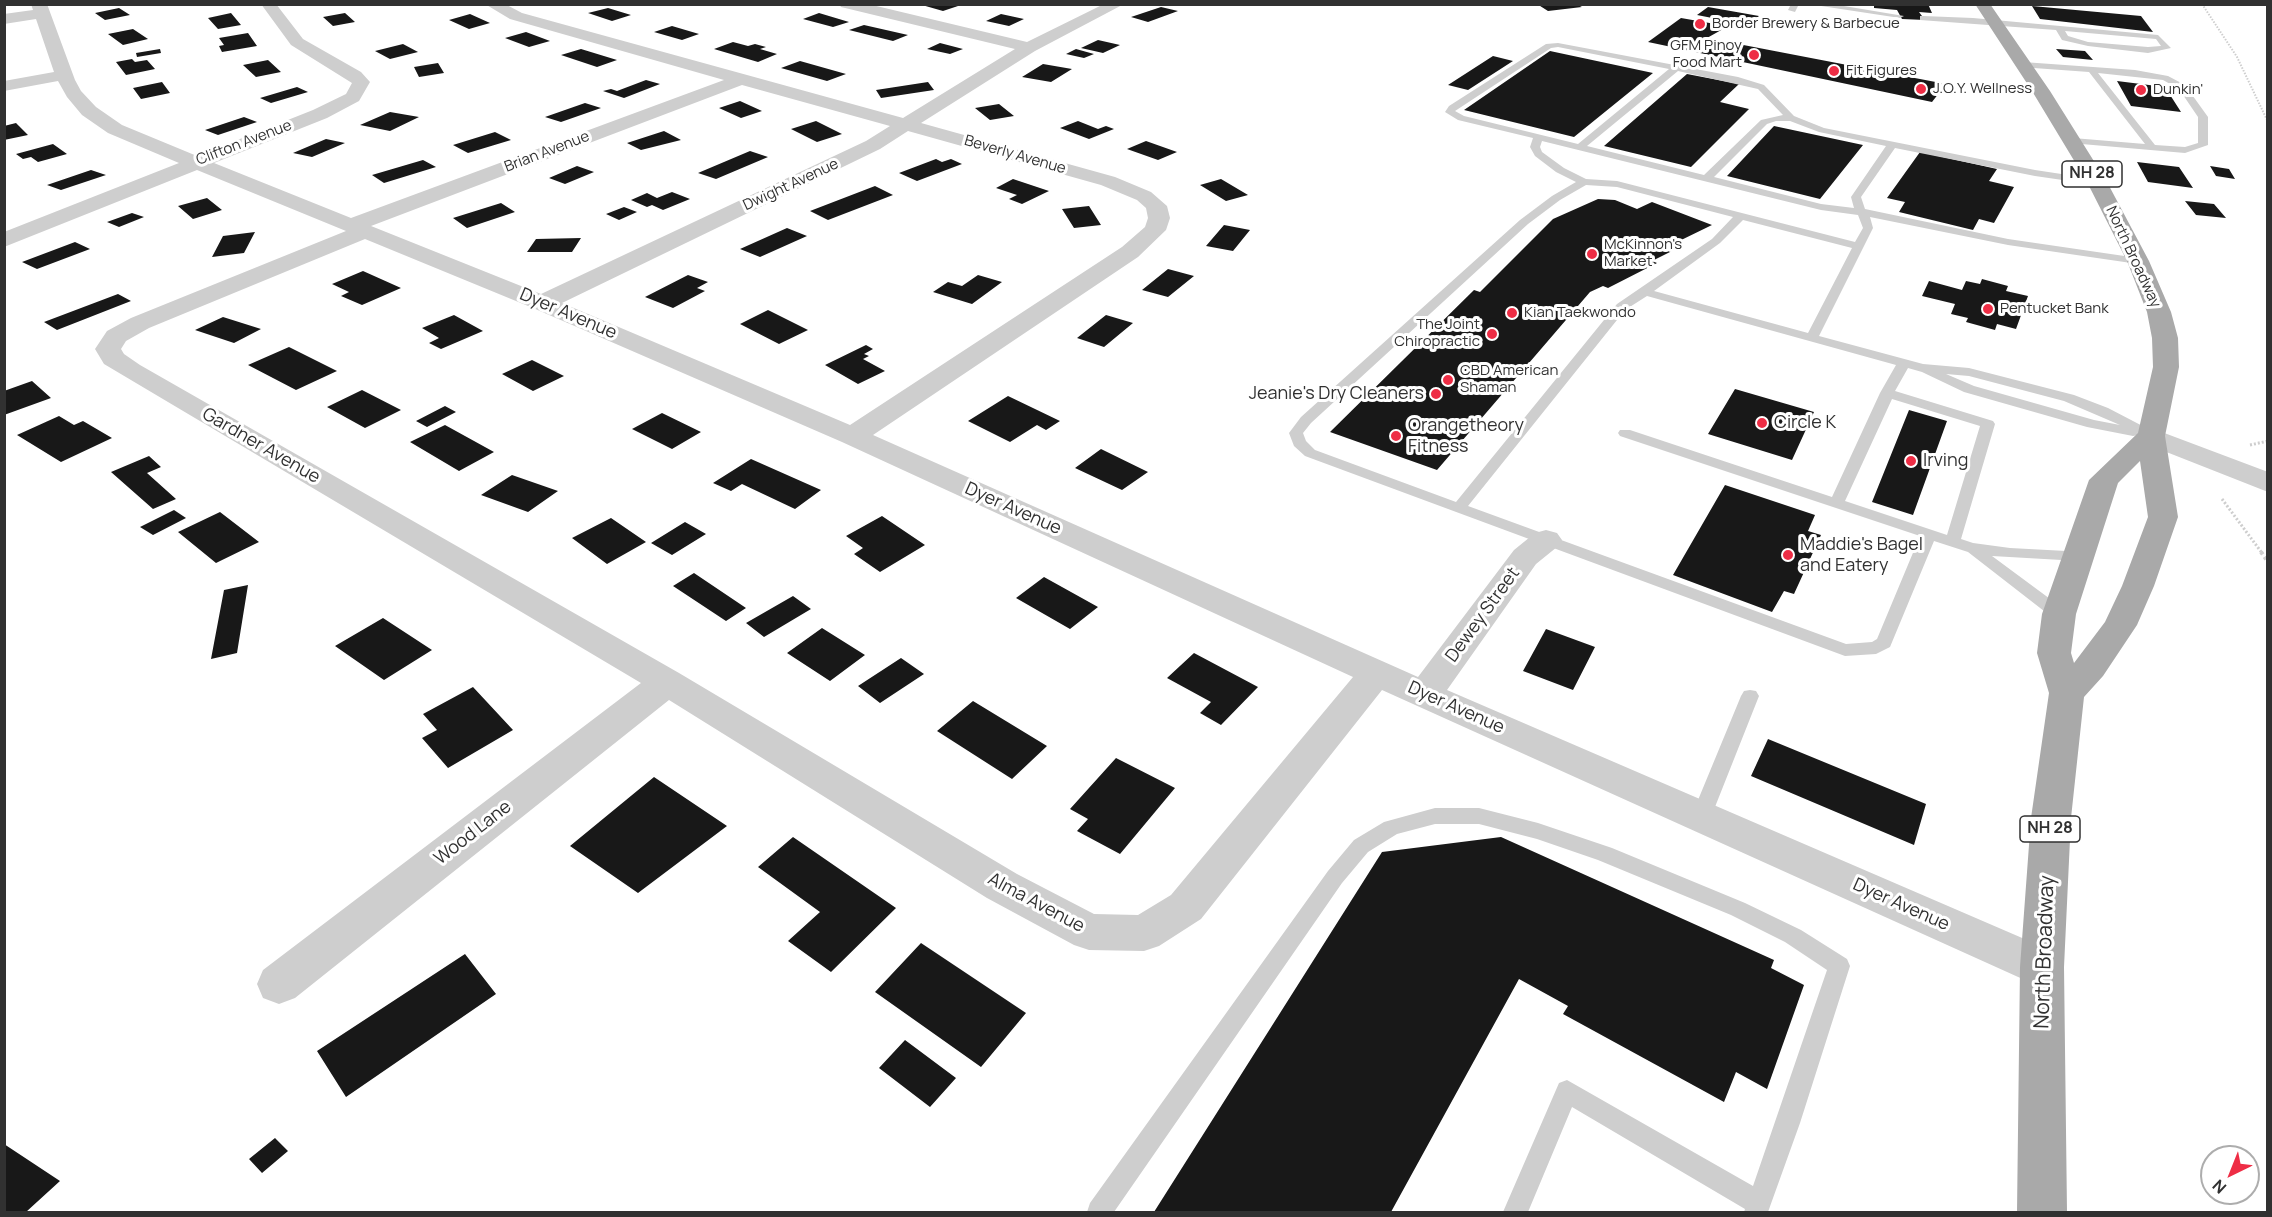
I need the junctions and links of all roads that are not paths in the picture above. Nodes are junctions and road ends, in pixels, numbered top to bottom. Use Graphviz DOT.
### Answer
graph roads {
  1 [pos="267,4"];
  2 [pos="492,4"];
  3 [pos="846,4"];
  4 [pos="1117,4"];
  5 [pos="1811,4"];
  6 [pos="1982,4"];
  7 [pos="40,9"];
  8 [pos="1900,16"];
  9 [pos="1923,18"];
  10 [pos="4,19"];
  11 [pos="1994,22"];
  12 [pos="2059,28"];
  13 [pos="1029,47"];
  14 [pos="2023,65"];
  15 [pos="1676,68"];
  16 [pos="2092,71"];
  17 [pos="64,75"];
  18 [pos="742,79"];
  19 [pos="4,86"];
  20 [pos="1791,118"];
  21 [pos="908,125"];
  22 [pos="1538,137"];
  23 [pos="2073,141"];
  24 [pos="1893,143"];
  25 [pos="1580,147"];
  26 [pos="2153,148"];
  27 [pos="192,163"];
  28 [pos="1707,178"];
  29 [pos="1584,182"];
  30 [pos="2097,182"];
  31 [pos="1863,212"];
  32 [pos="1740,216"];
  33 [pos="360,228"];
  34 [pos="4,240"];
  35 [pos="1858,246"];
  36 [pos="2138,261"];
  37 [pos="1645,292"];
  38 [pos="542,303"];
  39 [pos="1812,337"];
  40 [pos="1904,363"];
  41 [pos="1887,393"];
  42 [pos="1625,433"];
  43 [pos="852,436"];
  44 [pos="2151,436"];
  45 [pos="2268,483"];
  46 [pos="1837,503"];
  47 [pos="1459,508"];
  48 [pos="1929,534"];
  49 [pos="1546,540"];
  50 [pos="1953,542"];
  51 [pos="1971,548"];
  52 [pos="2079,556"];
  53 [pos="2059,614"];
  54 [pos="1376,673"];
  55 [pos="667,682"];
  56 [pos="2067,693"];
  57 [pos="1425,694"];
  58 [pos="1750,696"];
  59 [pos="1701,817"];
  60 [pos="2042,967"];
  61 [pos="279,984"];
  62 [pos="1758,1208"];
  63 [pos="1099,1212"];
  64 [pos="1515,1212"];
  65 [pos="2042,1212"];
  1 -- 27 [label="street, Clifton Avenue"];
  2 -- 18 [label="street, Beverly Avenue"];
  3 -- 13 [label="street"];
  4 -- 13 [label="street, Dwight Avenue"];
  5 -- 8 [label="lane"];
  6 -- 11 [label="main road, North Broadway / NH 28"];
  7 -- 10 [label="street"];
  7 -- 17 [label="street, Dyer Avenue"];
  9 -- 11 [label="lane"];
  11 -- 12 [label="lane"];
  11 -- 14 [label="main road, North Broadway / NH 28"];
  12 -- 12 [label="lane"];
  13 -- 21 [label="street, Dwight Avenue"];
  14 -- 16 [label="lane"];
  14 -- 23 [label="main road, North Broadway / NH 28"];
  15 -- 20 [label="lane"];
  15 -- 22 [label="lane"];
  15 -- 25 [label="lane"];
  16 -- 26 [label="lane"];
  16 -- 26 [label="lane"];
  17 -- 19 [label="street"];
  17 -- 27 [label="street, Dyer Avenue"];
  18 -- 21 [label="street, Beverly Avenue"];
  18 -- 33 [label="street, Brian Avenue"];
  20 -- 24 [label="lane"];
  20 -- 28 [label="lane"];
  21 -- 38 [label="street, Dwight Avenue"];
  21 -- 43 [label="street, Beverly Avenue"];
  22 -- 25 [label="lane"];
  22 -- 29 [label="lane"];
  23 -- 26 [label="lane"];
  23 -- 30 [label="main road, North Broadway / NH 28"];
  24 -- 30 [label="lane"];
  24 -- 31 [label="lane"];
  25 -- 28 [label="lane"];
  27 -- 33 [label="street, Dyer Avenue"];
  27 -- 34 [label="street, Clifton Avenue"];
  28 -- 31 [label="lane"];
  29 -- 32 [label="lane"];
  29 -- 47 [label="lane"];
  30 -- 36 [label="main road, North Broadway / NH 28"];
  31 -- 35 [label="lane"];
  31 -- 36 [label="lane"];
  32 -- 35 [label="lane"];
  32 -- 37 [label="lane"];
  33 -- 38 [label="street, Dyer Avenue"];
  33 -- 55 [label="street, Gardner Avenue"];
  35 -- 39 [label="lane"];
  36 -- 44 [label="main road, North Broadway / NH 28"];
  37 -- 39 [label="lane"];
  37 -- 47 [label="lane"];
  38 -- 43 [label="street, Dyer Avenue"];
  39 -- 40 [label="lane"];
  40 -- 41 [label="lane"];
  40 -- 44 [label="lane"];
  41 -- 46 [label="lane"];
  41 -- 50 [label="lane"];
  42 -- 46 [label="lane"];
  43 -- 54 [label="street, Dyer Avenue"];
  44 -- 45 [label="street"];
  44 -- 52 [label="main road, North Broadway / NH 28"];
  44 -- 56 [label="main road, North Broadway / NH 28"];
  46 -- 48 [label="lane"];
  47 -- 49 [label="lane"];
  48 -- 49 [label="lane"];
  48 -- 50 [label="lane"];
  49 -- 57 [label="street, Dewey Street"];
  50 -- 51 [label="lane"];
  51 -- 52 [label="lane"];
  51 -- 53 [label="lane"];
  52 -- 53 [label="main road, North Broadway / NH 28"];
  53 -- 56 [label="main road, North Broadway / NH 28"];
  54 -- 55 [label="street, Alma Avenue"];
  54 -- 57 [label="street, Dyer Avenue"];
  55 -- 61 [label="street, Wood Lane"];
  56 -- 60 [label="main road, North Broadway / NH 28"];
  57 -- 59 [label="street, Dyer Avenue"];
  58 -- 59 [label="lane"];
  59 -- 60 [label="street, Dyer Avenue"];
  60 -- 65 [label="main road, North Broadway / NH 28"];
  62 -- 63 [label="lane"];
  62 -- 64 [label="lane"];
}
